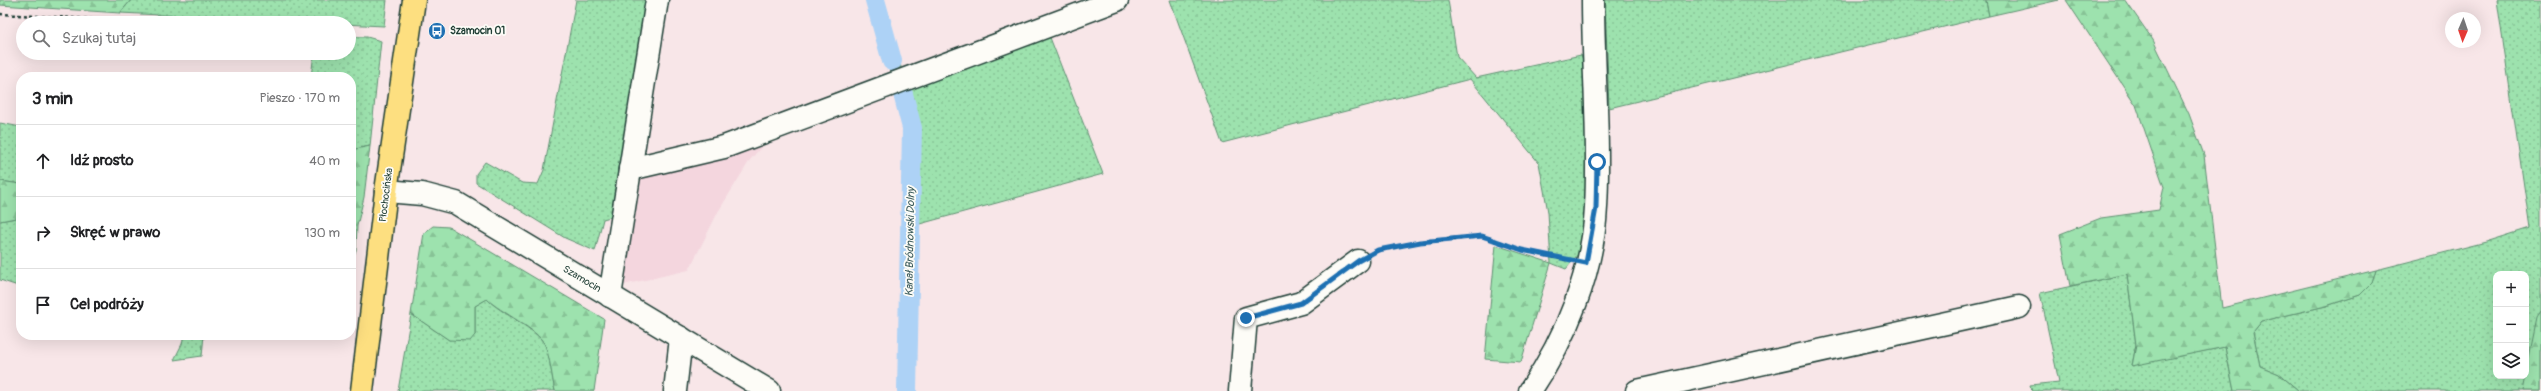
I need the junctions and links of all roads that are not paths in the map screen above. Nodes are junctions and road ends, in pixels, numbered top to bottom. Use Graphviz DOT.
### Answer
graph roads {
  1 [pos="414,0"];
  2 [pos="657,0"];
  3 [pos="1117,0"];
  4 [pos="1593,0"];
  5 [pos="630,169"];
  6 [pos="386,191"];
  7 [pos="1358,261"];
  8 [pos="610,296"];
  9 [pos="2018,307"];
  10 [pos="681,338"];
  11 [pos="362,391"];
  12 [pos="675,391"];
  13 [pos="770,391"];
  14 [pos="1240,391"];
  15 [pos="1530,391"];
  16 [pos="1637,391"];
  1 -- 6 [label="main road, Płochocińska"];
  2 -- 5 [label="street"];
  3 -- 5 [label="street"];
  4 -- 15 [label="street"];
  5 -- 8 [label="street"];
  6 -- 8 [label="street, Szamocin"];
  6 -- 11 [label="main road, Płochocińska"];
  7 -- 14 [label="street"];
  8 -- 10 [label="street, Szamocin"];
  9 -- 16 [label="street"];
  10 -- 12 [label="street"];
  10 -- 13 [label="street, Szamocin"];
}
